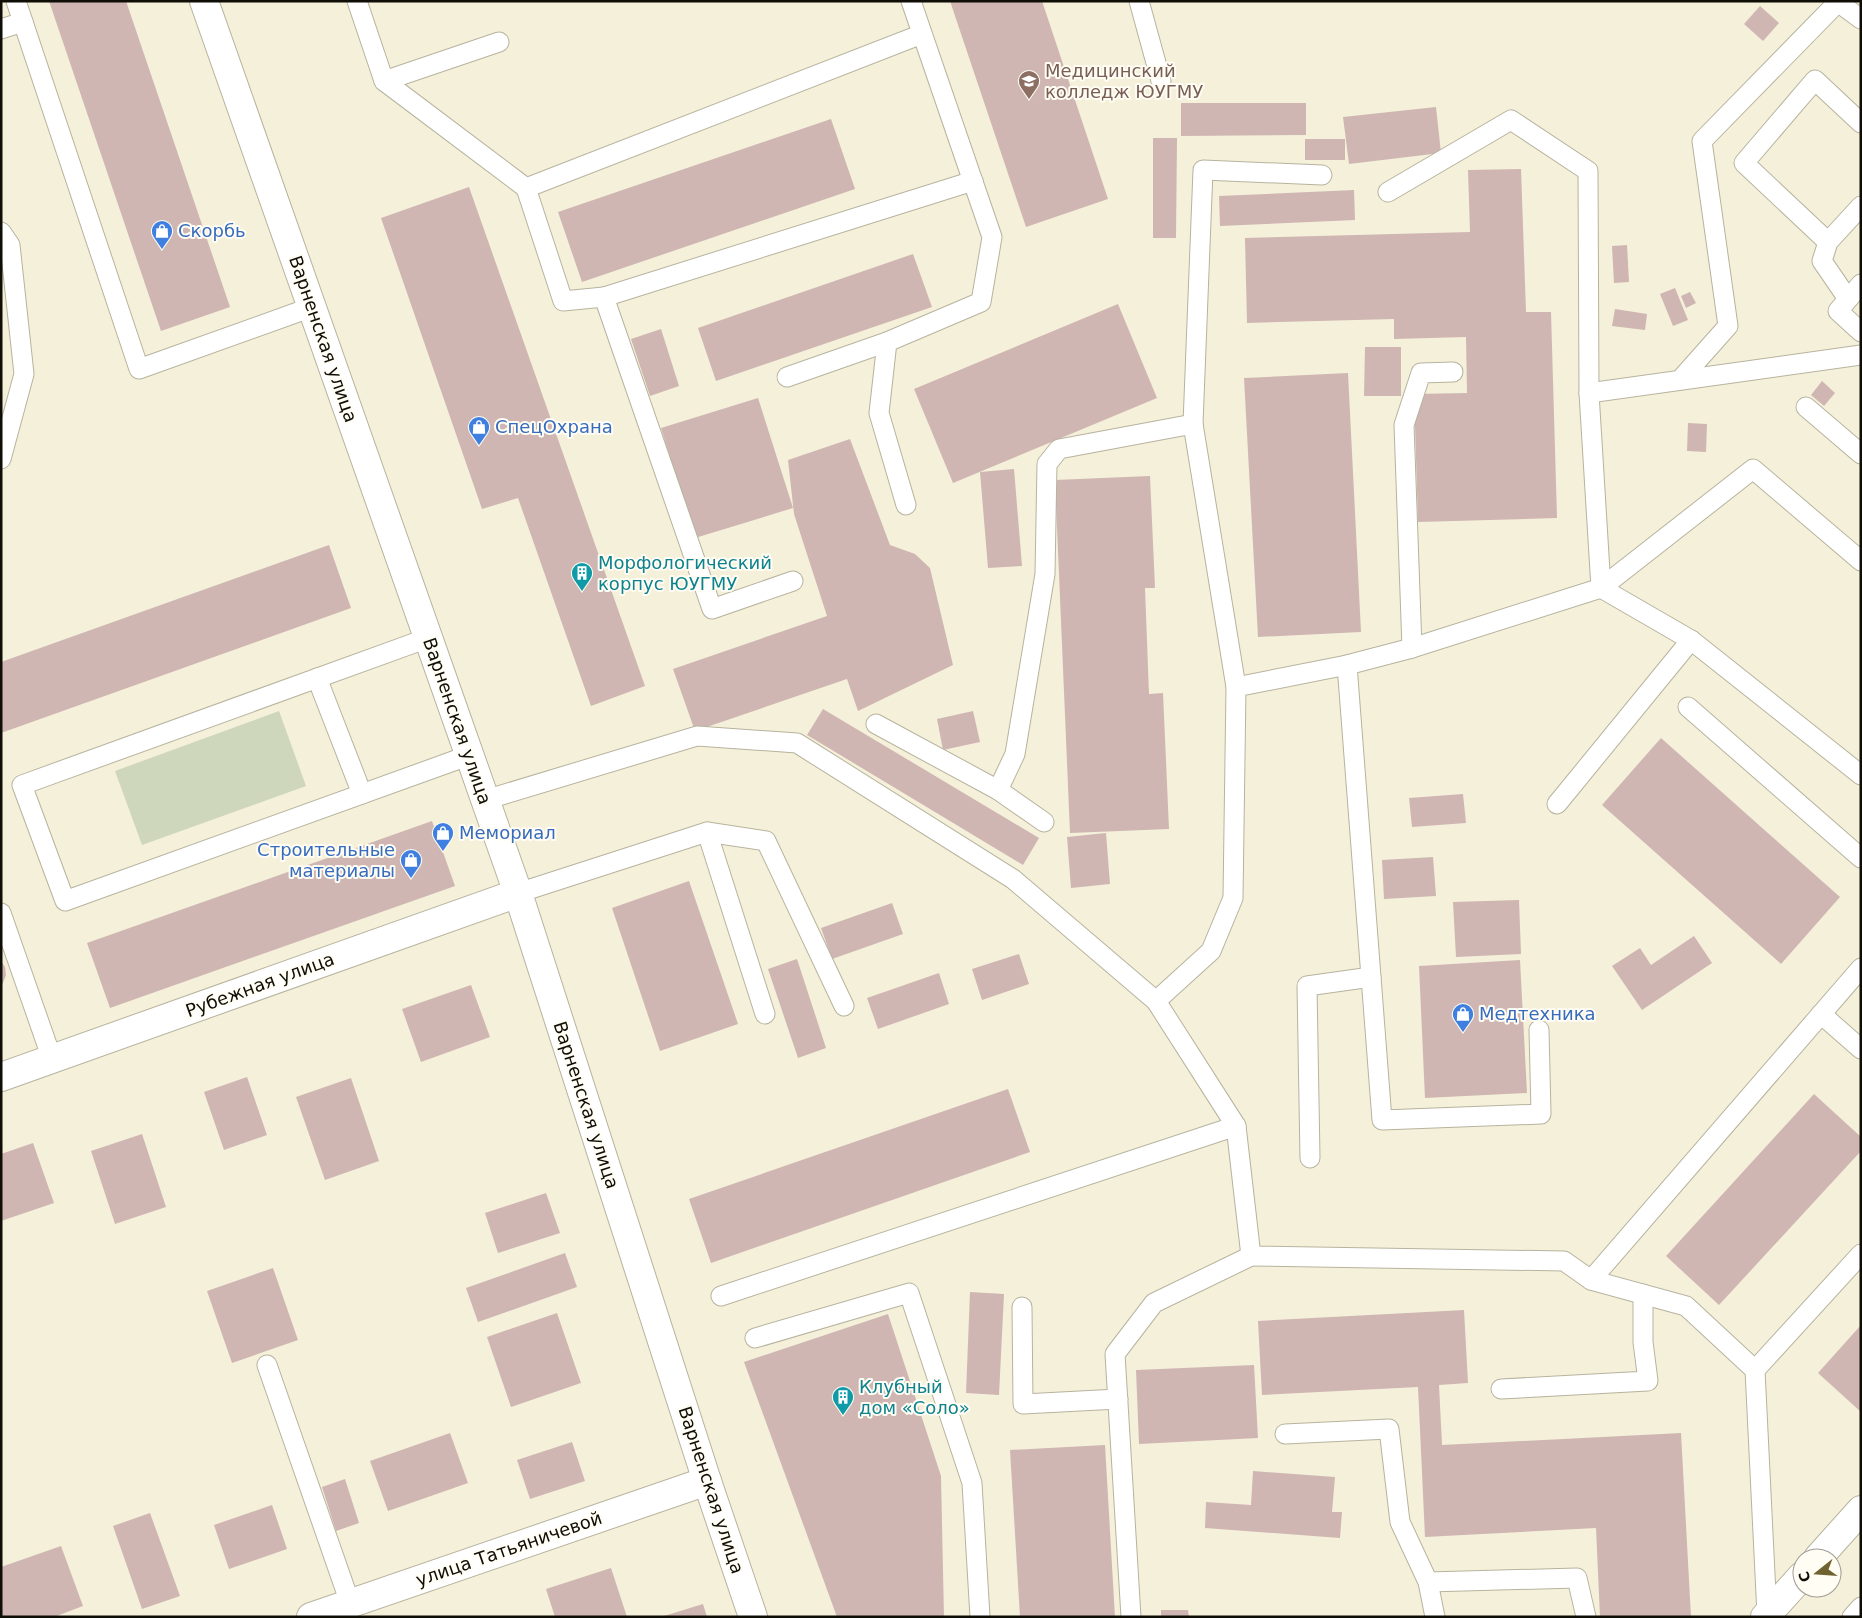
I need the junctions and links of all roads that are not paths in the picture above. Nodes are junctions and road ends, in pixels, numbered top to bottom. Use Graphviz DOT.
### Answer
graph roads {
  1 [pos="16,1"];
  2 [pos="204,1"];
  3 [pos="357,1"];
  4 [pos="911,1"];
  5 [pos="1139,1"];
  6 [pos="1861,18"];
  7 [pos="23,22"];
  8 [pos="1,29"];
  9 [pos="922,34"];
  10 [pos="499,42"];
  11 [pos="384,81"];
  12 [pos="1161,82"];
  13 [pos="1861,124"];
  14 [pos="1322,175"];
  15 [pos="973,181"];
  16 [pos="526,188"];
  17 [pos="1388,192"];
  18 [pos="1861,206"];
  19 [pos="1,232"];
  20 [pos="1828,242"];
  21 [pos="1861,284"];
  22 [pos="604,298"];
  23 [pos="1848,299"];
  24 [pos="312,307"];
  25 [pos="1861,332"];
  26 [pos="887,342"];
  27 [pos="1861,355"];
  28 [pos="1453,372"];
  29 [pos="787,377"];
  30 [pos="1680,380"];
  31 [pos="1589,393"];
  32 [pos="1806,407"];
  33 [pos="1193,424"];
  34 [pos="1861,454"];
  35 [pos="1,459"];
  36 [pos="906,505"];
  37 [pos="1861,561"];
  38 [pos="793,581"];
  39 [pos="1601,588"];
  40 [pos="428,638"];
  41 [pos="1691,640"];
  42 [pos="1412,648"];
  43 [pos="1347,665"];
  44 [pos="317,678"];
  45 [pos="1236,687"];
  46 [pos="1688,707"];
  47 [pos="876,724"];
  48 [pos="470,755"];
  49 [pos="1861,775"];
  50 [pos="998,790"];
  51 [pos="362,794"];
  52 [pos="485,800"];
  53 [pos="1556,804"];
  54 [pos="1044,822"];
  55 [pos="707,832"];
  56 [pos="1861,858"];
  57 [pos="518,893"];
  58 [pos="1,913"];
  59 [pos="1861,968"];
  60 [pos="1371,977"];
  61 [pos="1156,1001"];
  62 [pos="844,1006"];
  63 [pos="765,1014"];
  64 [pos="1821,1014"];
  65 [pos="1539,1030"];
  66 [pos="1861,1049"];
  67 [pos="52,1058"];
  68 [pos="1,1077"];
  69 [pos="1236,1126"];
  70 [pos="1310,1158"];
  71 [pos="1861,1254"];
  72 [pos="1252,1256"];
  73 [pos="1591,1280"];
  74 [pos="1643,1294"];
  75 [pos="721,1296"];
  76 [pos="1022,1307"];
  77 [pos="755,1338"];
  78 [pos="267,1366"];
  79 [pos="1755,1370"];
  80 [pos="1501,1389"];
  81 [pos="1118,1399"];
  82 [pos="1285,1434"];
  83 [pos="707,1481"];
  84 [pos="1861,1510"];
  85 [pos="1827,1548"];
  86 [pos="1428,1582"];
  87 [pos="1792,1587"];
  88 [pos="350,1603"];
  89 [pos="1861,1606"];
  90 [pos="1766,1616"];
  91 [pos="311,1617"];
  92 [pos="753,1617"];
  93 [pos="980,1617"];
  94 [pos="1131,1617"];
  95 [pos="1435,1617"];
  96 [pos="1586,1617"];
  97 [pos="1852,1617"];
  1 -- 7 [label="lane"];
  2 -- 24 [label="street, Варненская улица"];
  3 -- 11 [label="lane"];
  4 -- 9 [label="lane"];
  5 -- 12 [label="lane"];
  6 -- 30 [label="lane"];
  7 -- 8 [label="lane"];
  7 -- 24 [label="lane"];
  9 -- 15 [label="lane"];
  9 -- 16 [label="lane"];
  10 -- 11 [label="lane"];
  11 -- 16 [label="lane"];
  13 -- 20 [label="lane"];
  14 -- 33 [label="lane"];
  15 -- 22 [label="lane"];
  15 -- 26 [label="lane"];
  16 -- 22 [label="lane"];
  17 -- 31 [label="lane"];
  18 -- 20 [label="lane"];
  19 -- 35 [label="lane"];
  20 -- 23 [label="lane"];
  21 -- 23 [label="lane"];
  22 -- 38 [label="lane"];
  23 -- 25 [label="lane"];
  24 -- 40 [label="street, Варненская улица"];
  26 -- 29 [label="lane"];
  26 -- 36 [label="lane"];
  27 -- 30 [label="lane"];
  28 -- 42 [label="lane"];
  30 -- 31 [label="lane"];
  31 -- 39 [label="lane"];
  32 -- 34 [label="lane"];
  33 -- 45 [label="lane"];
  33 -- 50 [label="lane"];
  37 -- 39 [label="lane"];
  39 -- 41 [label="lane"];
  39 -- 42 [label="lane"];
  40 -- 44 [label="lane"];
  40 -- 48 [label="street, Варненская улица"];
  41 -- 49 [label="lane"];
  41 -- 53 [label="lane"];
  42 -- 43 [label="lane"];
  43 -- 45 [label="lane"];
  43 -- 60 [label="lane"];
  44 -- 51 [label="lane"];
  44 -- 51 [label="lane"];
  45 -- 61 [label="lane"];
  46 -- 56 [label="lane"];
  47 -- 50 [label="lane"];
  48 -- 51 [label="lane"];
  48 -- 52 [label="street, Варненская улица"];
  50 -- 54 [label="lane"];
  52 -- 57 [label="street, Варненская улица"];
  52 -- 61 [label="lane"];
  55 -- 57 [label="lane"];
  55 -- 62 [label="lane"];
  55 -- 63 [label="lane"];
  57 -- 67 [label="street, Рубежная улица"];
  57 -- 83 [label="street, Варненская улица"];
  58 -- 67 [label="lane"];
  59 -- 64 [label="lane"];
  60 -- 65 [label="lane"];
  60 -- 70 [label="lane"];
  61 -- 69 [label="lane"];
  64 -- 66 [label="lane"];
  64 -- 73 [label="lane"];
  67 -- 68 [label="street, Рубежная улица"];
  69 -- 72 [label="lane"];
  69 -- 75 [label="lane"];
  71 -- 79 [label="lane"];
  72 -- 73 [label="lane"];
  72 -- 81 [label="lane"];
  73 -- 74 [label="lane"];
  74 -- 79 [label="lane"];
  74 -- 80 [label="lane"];
  76 -- 81 [label="lane"];
  77 -- 93 [label="lane"];
  78 -- 88 [label="lane"];
  79 -- 90 [label="lane"];
  81 -- 94 [label="lane"];
  82 -- 86 [label="lane"];
  83 -- 88 [label="street, улица Татьяничевой"];
  83 -- 92 [label="street, Варненская улица"];
  84 -- 85 [label="street"];
  86 -- 95 [label="lane"];
  86 -- 96 [label="lane"];
  87 -- 90 [label="street"];
  88 -- 91 [label="street, улица Татьяничевой"];
  89 -- 97 [label="lane"];
}
